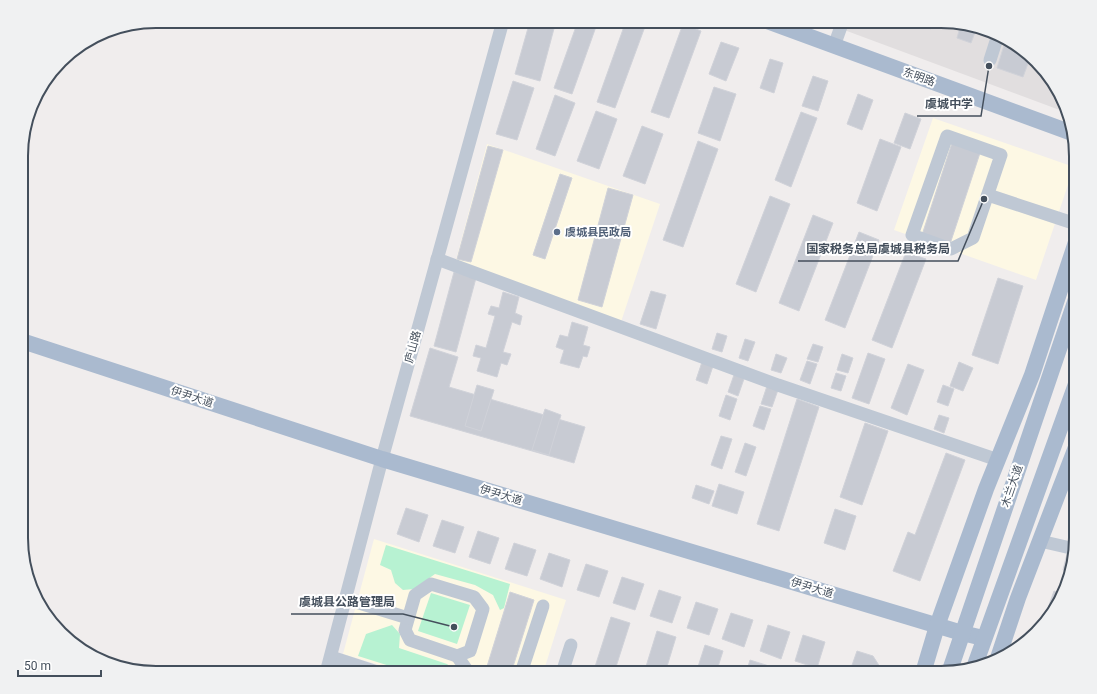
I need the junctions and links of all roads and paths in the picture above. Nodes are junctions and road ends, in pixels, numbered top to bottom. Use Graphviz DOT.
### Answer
graph roads {
  1 [pos="501,28"];
  2 [pos="786,28"];
  3 [pos="840,28"];
  4 [pos="996,40"];
  5 [pos="834,46"];
  6 [pos="990,60"];
  7 [pos="1067,131"];
  8 [pos="988,195"];
  9 [pos="1069,222"];
  10 [pos="438,259"];
  11 [pos="1069,263"];
  12 [pos="1069,320"];
  13 [pos="28,343"];
  14 [pos="1069,403"];
  15 [pos="382,459"];
  16 [pos="998,460"];
  17 [pos="1069,465"];
  18 [pos="1040,541"];
  19 [pos="1069,548"];
  20 [pos="346,599"];
  21 [pos="543,606"];
  22 [pos="408,618"];
  23 [pos="937,626"];
  24 [pos="962,633"];
  25 [pos="983,638"];
  26 [pos="571,644"];
  27 [pos="1000,651"];
  28 [pos="457,656"];
  29 [pos="330,657"];
  30 [pos="976,661"];
  31 [pos="328,666"];
  32 [pos="358,666"];
  33 [pos="464,666"];
  34 [pos="523,666"];
  35 [pos="564,666"];
  36 [pos="925,666"];
  37 [pos="951,666"];
  1 -- 10 [label="street, 庐山路"];
  2 -- 5 [label="main road, 东明路"];
  3 -- 5 [label="street"];
  4 -- 6 [label="street"];
  5 -- 7 [label="main road, 东明路"];
  8 -- 8 [label="street"];
  8 -- 9 [label="street"];
  10 -- 15 [label="street, 庐山路"];
  10 -- 16 [label="street"];
  11 -- 16 [label="main road"];
  12 -- 24 [label="main road, 木兰大道"];
  13 -- 15 [label="main road, 伊尹大道"];
  14 -- 25 [label="main road"];
  15 -- 20 [label="street, 庐山路"];
  15 -- 23 [label="main road, 伊尹大道"];
  16 -- 23 [label="main road"];
  17 -- 18 [label="main road"];
  18 -- 19 [label="street"];
  18 -- 27 [label="main road"];
  20 -- 22 [label="street"];
  20 -- 29 [label="street, 庐山路"];
  21 -- 34 [label="street"];
  22 -- 28 [label="street"];
  22 -- 28 [label="street"];
  23 -- 24 [label="main road, 伊尹大道"];
  23 -- 36 [label="main road"];
  24 -- 25 [label="main road, 伊尹大道"];
  24 -- 37 [label="main road, 木兰大道"];
  25 -- 30 [label="main road"];
  26 -- 35 [label="street"];
  28 -- 33 [label="street"];
  29 -- 31 [label="street, 庐山路"];
  29 -- 32 [label="street"];
}
